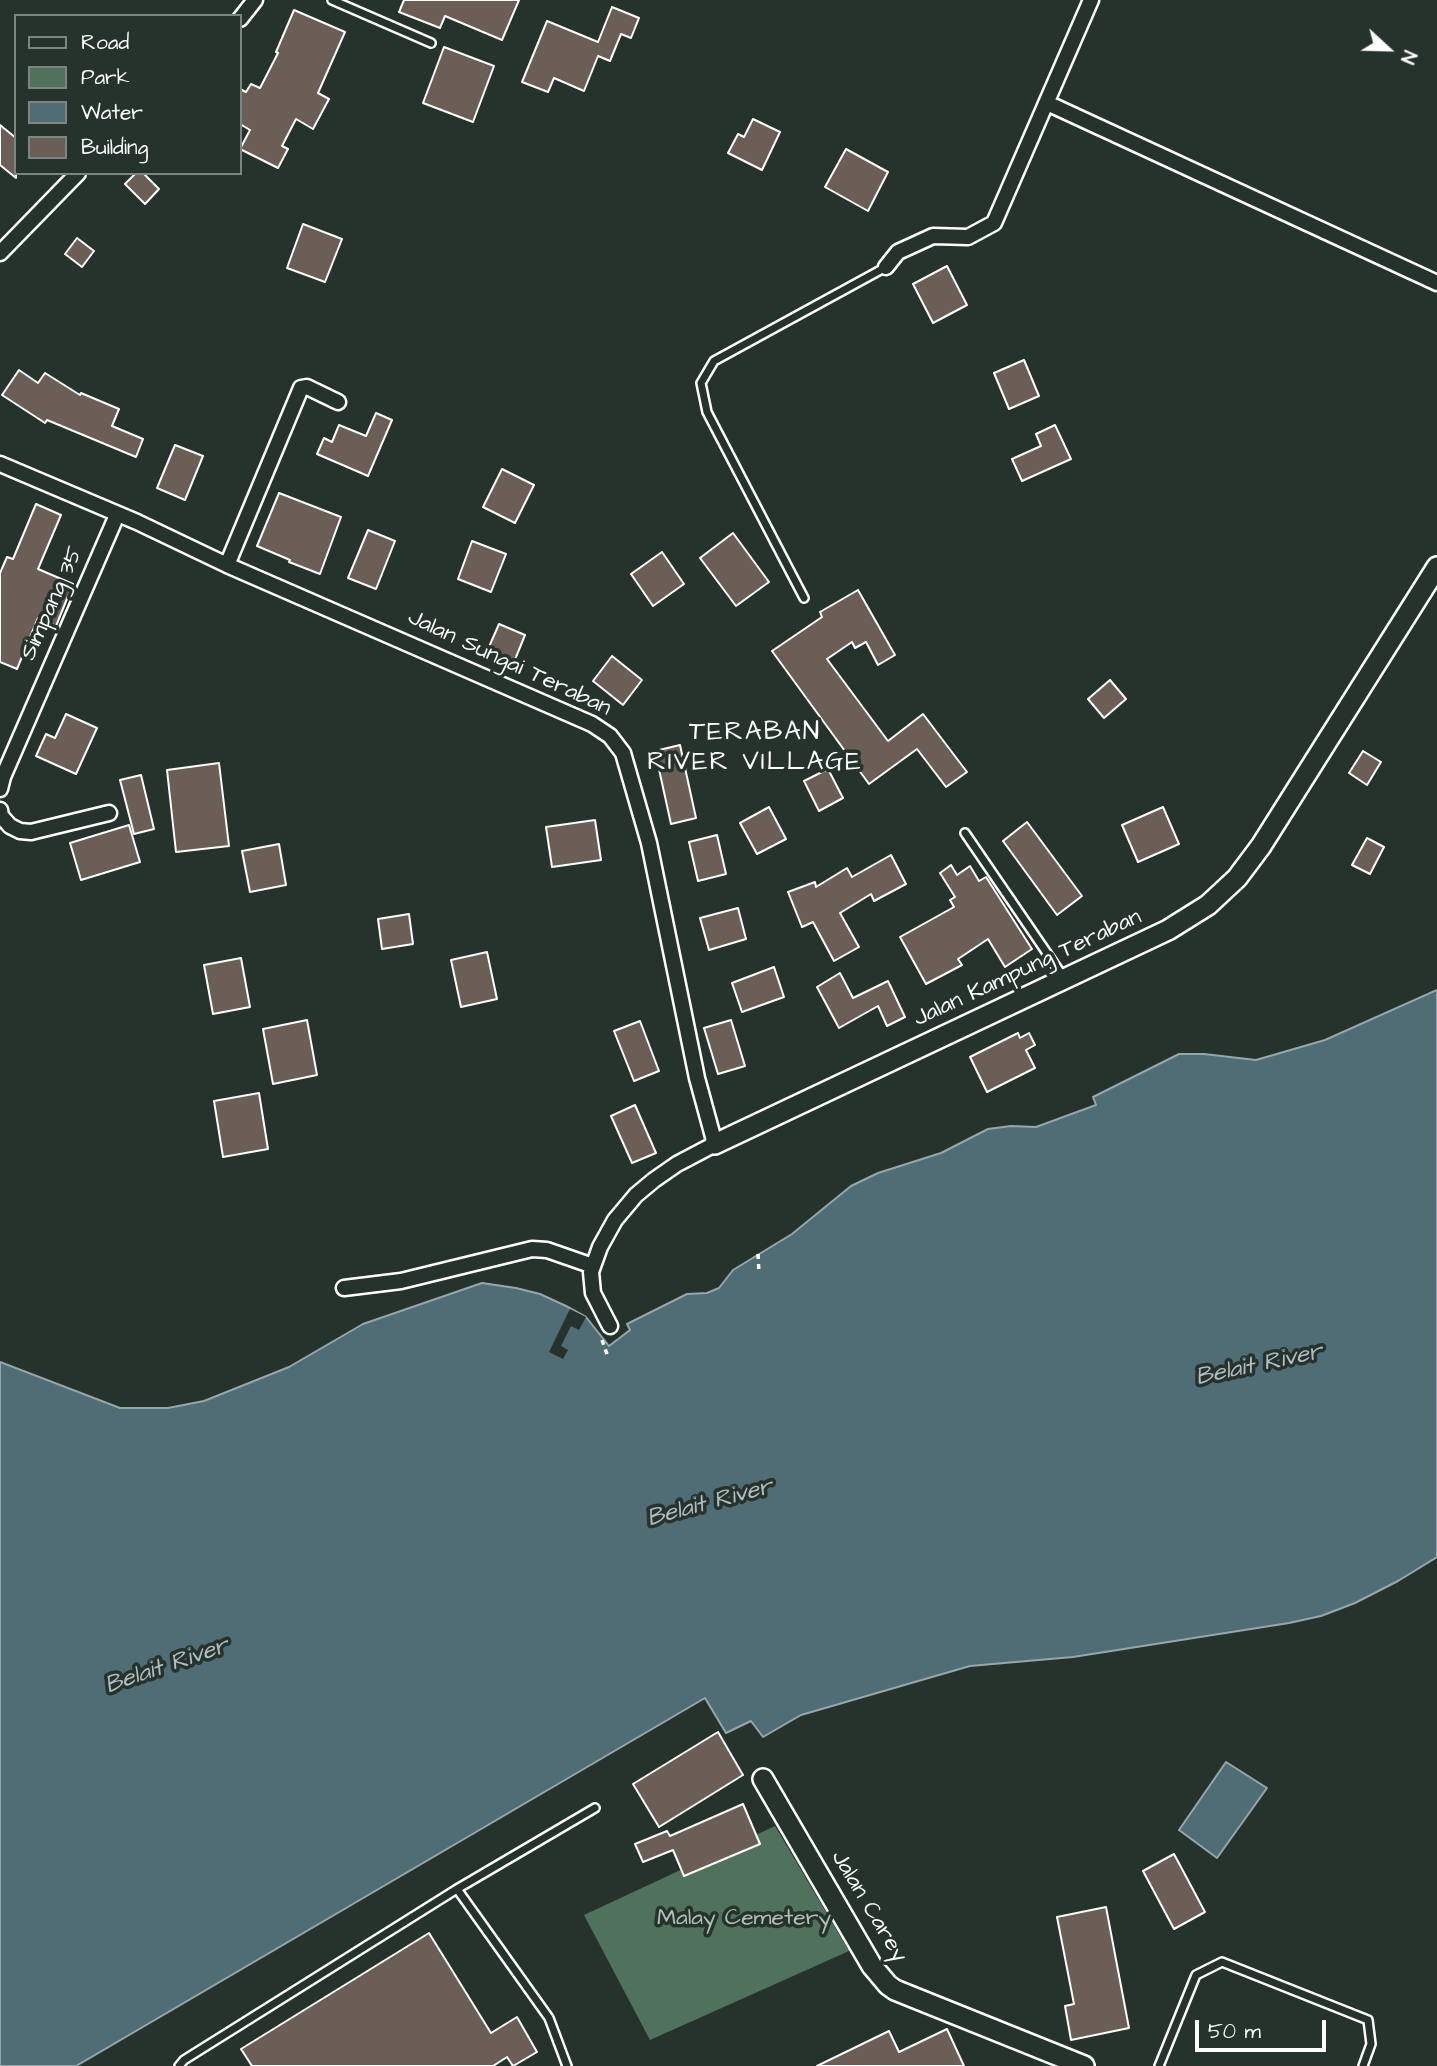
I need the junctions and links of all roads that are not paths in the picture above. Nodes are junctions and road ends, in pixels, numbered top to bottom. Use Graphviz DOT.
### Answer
graph roads {
  1 [pos="255,0"];
  2 [pos="332,0"];
  3 [pos="1091,0"];
  4 [pos="242,16"];
  5 [pos="431,43"];
  6 [pos="1047,103"];
  7 [pos="76,175"];
  8 [pos="0,253"];
  9 [pos="887,267"];
  10 [pos="1437,283"];
  11 [pos="338,402"];
  12 [pos="0,464"];
  13 [pos="117,515"];
  14 [pos="227,565"];
  15 [pos="1437,567"];
  16 [pos="803,598"];
  17 [pos="0,789"];
  18 [pos="0,810"];
  19 [pos="109,813"];
  20 [pos="965,833"];
  21 [pos="1065,979"];
  22 [pos="715,1144"];
  23 [pos="593,1266"];
  24 [pos="344,1288"];
  25 [pos="605,1330"];
  26 [pos="763,1779"];
  27 [pos="595,1808"];
  28 [pos="457,1889"];
  29 [pos="179,2066"];
  30 [pos="566,2066"];
  31 [pos="1084,2066"];
  32 [pos="1160,2066"];
  33 [pos="1363,2066"];
  1 -- 4 [label="street"];
  2 -- 5 [label="lane"];
  3 -- 6 [label="street"];
  6 -- 9 [label="street"];
  6 -- 10 [label="street"];
  7 -- 8 [label="street"];
  9 -- 16 [label="lane"];
  11 -- 14 [label="street"];
  12 -- 13 [label="street, Jalan Sungai Teraban"];
  13 -- 14 [label="street, Jalan Sungai Teraban"];
  13 -- 17 [label="street, Simpang 35"];
  14 -- 22 [label="street, Jalan Sungai Teraban"];
  15 -- 21 [label="street, Jalan Kampung Teraban"];
  18 -- 19 [label="street"];
  20 -- 21 [label="lane"];
  21 -- 22 [label="street, Jalan Kampung Teraban"];
  22 -- 23 [label="street, Jalan Kampung Teraban"];
  23 -- 24 [label="street"];
  23 -- 25 [label="street, Jalan Kampung Teraban"];
  26 -- 31 [label="street, Jalan Carey"];
  27 -- 28 [label="lane"];
  28 -- 29 [label="lane"];
  28 -- 30 [label="lane"];
  32 -- 33 [label="lane"];
}
